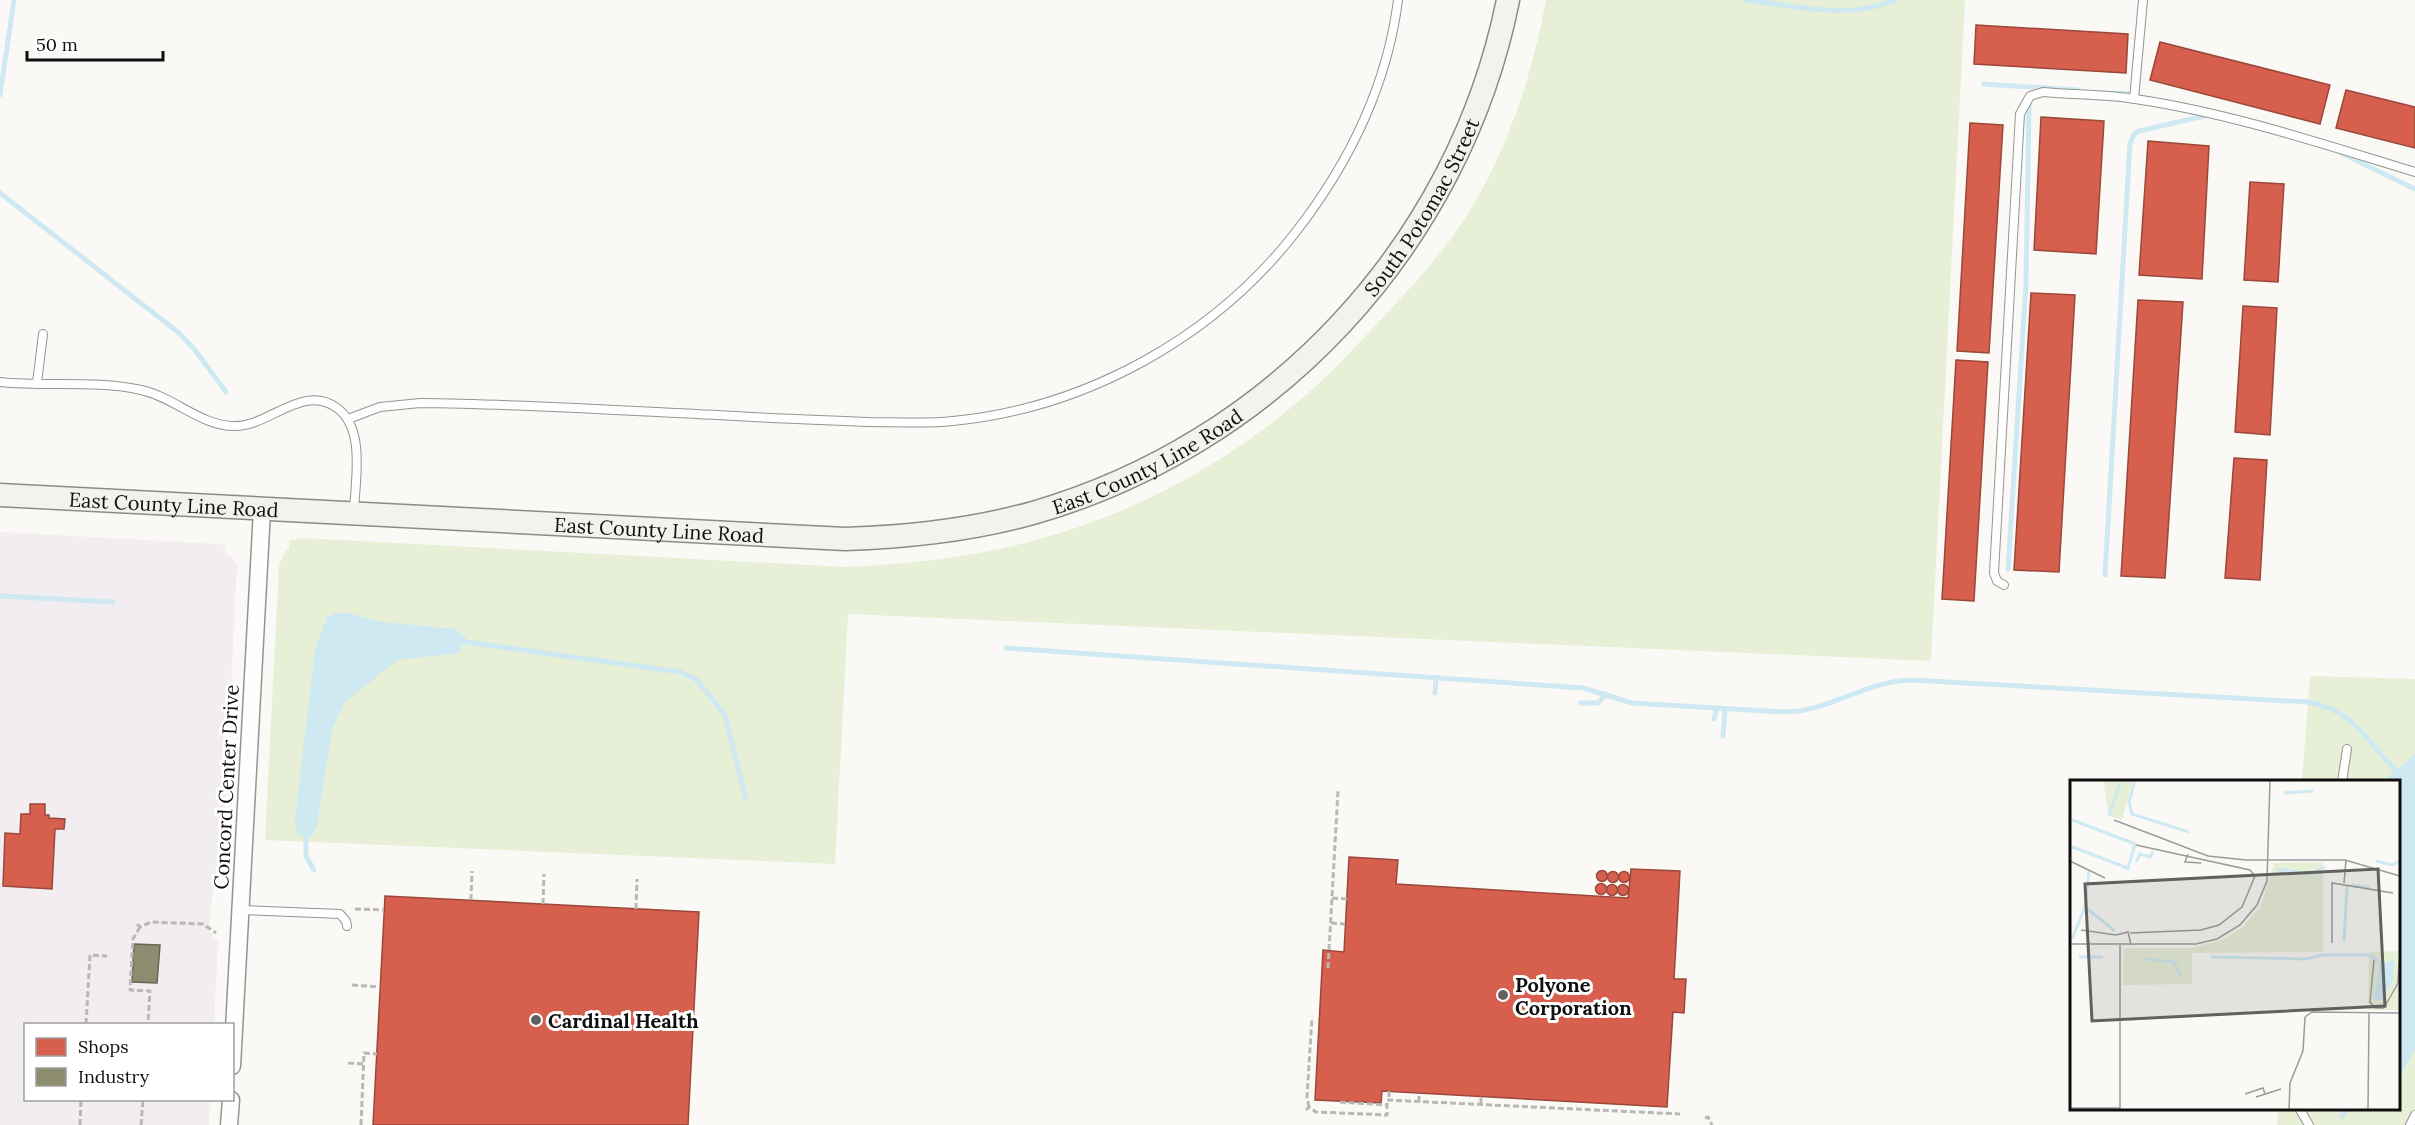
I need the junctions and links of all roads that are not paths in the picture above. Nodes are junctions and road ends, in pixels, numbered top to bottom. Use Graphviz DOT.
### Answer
graph roads {
  1 [pos="1398,0"];
  2 [pos="1508,0"];
  3 [pos="2143,0"];
  4 [pos="2134,99"];
  5 [pos="2415,172"];
  6 [pos="43,334"];
  7 [pos="0,382"];
  8 [pos="1280,382"];
  9 [pos="37,384"];
  10 [pos="348,419"];
  11 [pos="0,495"];
  12 [pos="261,510"];
  13 [pos="353,514"];
  14 [pos="2004,585"];
  15 [pos="2347,749"];
  16 [pos="2342,780"];
  17 [pos="240,910"];
  18 [pos="346,926"];
  19 [pos="234,1027"];
  20 [pos="231,1101"];
  21 [pos="2300,1110"];
  22 [pos="2415,1116"];
  23 [pos="230,1125"];
  24 [pos="2309,1125"];
  25 [pos="2410,1125"];
  1 -- 10 [label="lane"];
  2 -- 8 [label="main road, South Potomac Street"];
  3 -- 4 [label="lane"];
  4 -- 5 [label="lane"];
  4 -- 14 [label="lane"];
  6 -- 9 [label="lane"];
  7 -- 9 [label="lane"];
  8 -- 13 [label="main road, East County Line Road"];
  9 -- 10 [label="lane"];
  10 -- 13 [label="lane"];
  11 -- 12 [label="main road, East County Line Road"];
  12 -- 13 [label="main road, East County Line Road"];
  12 -- 17 [label="street, Concord Center Drive"];
  15 -- 16 [label="lane"];
  17 -- 18 [label="lane"];
  17 -- 19 [label="street, Concord Center Drive"];
  20 -- 23 [label="street"];
  21 -- 24 [label="lane"];
  22 -- 25 [label="lane"];
}
